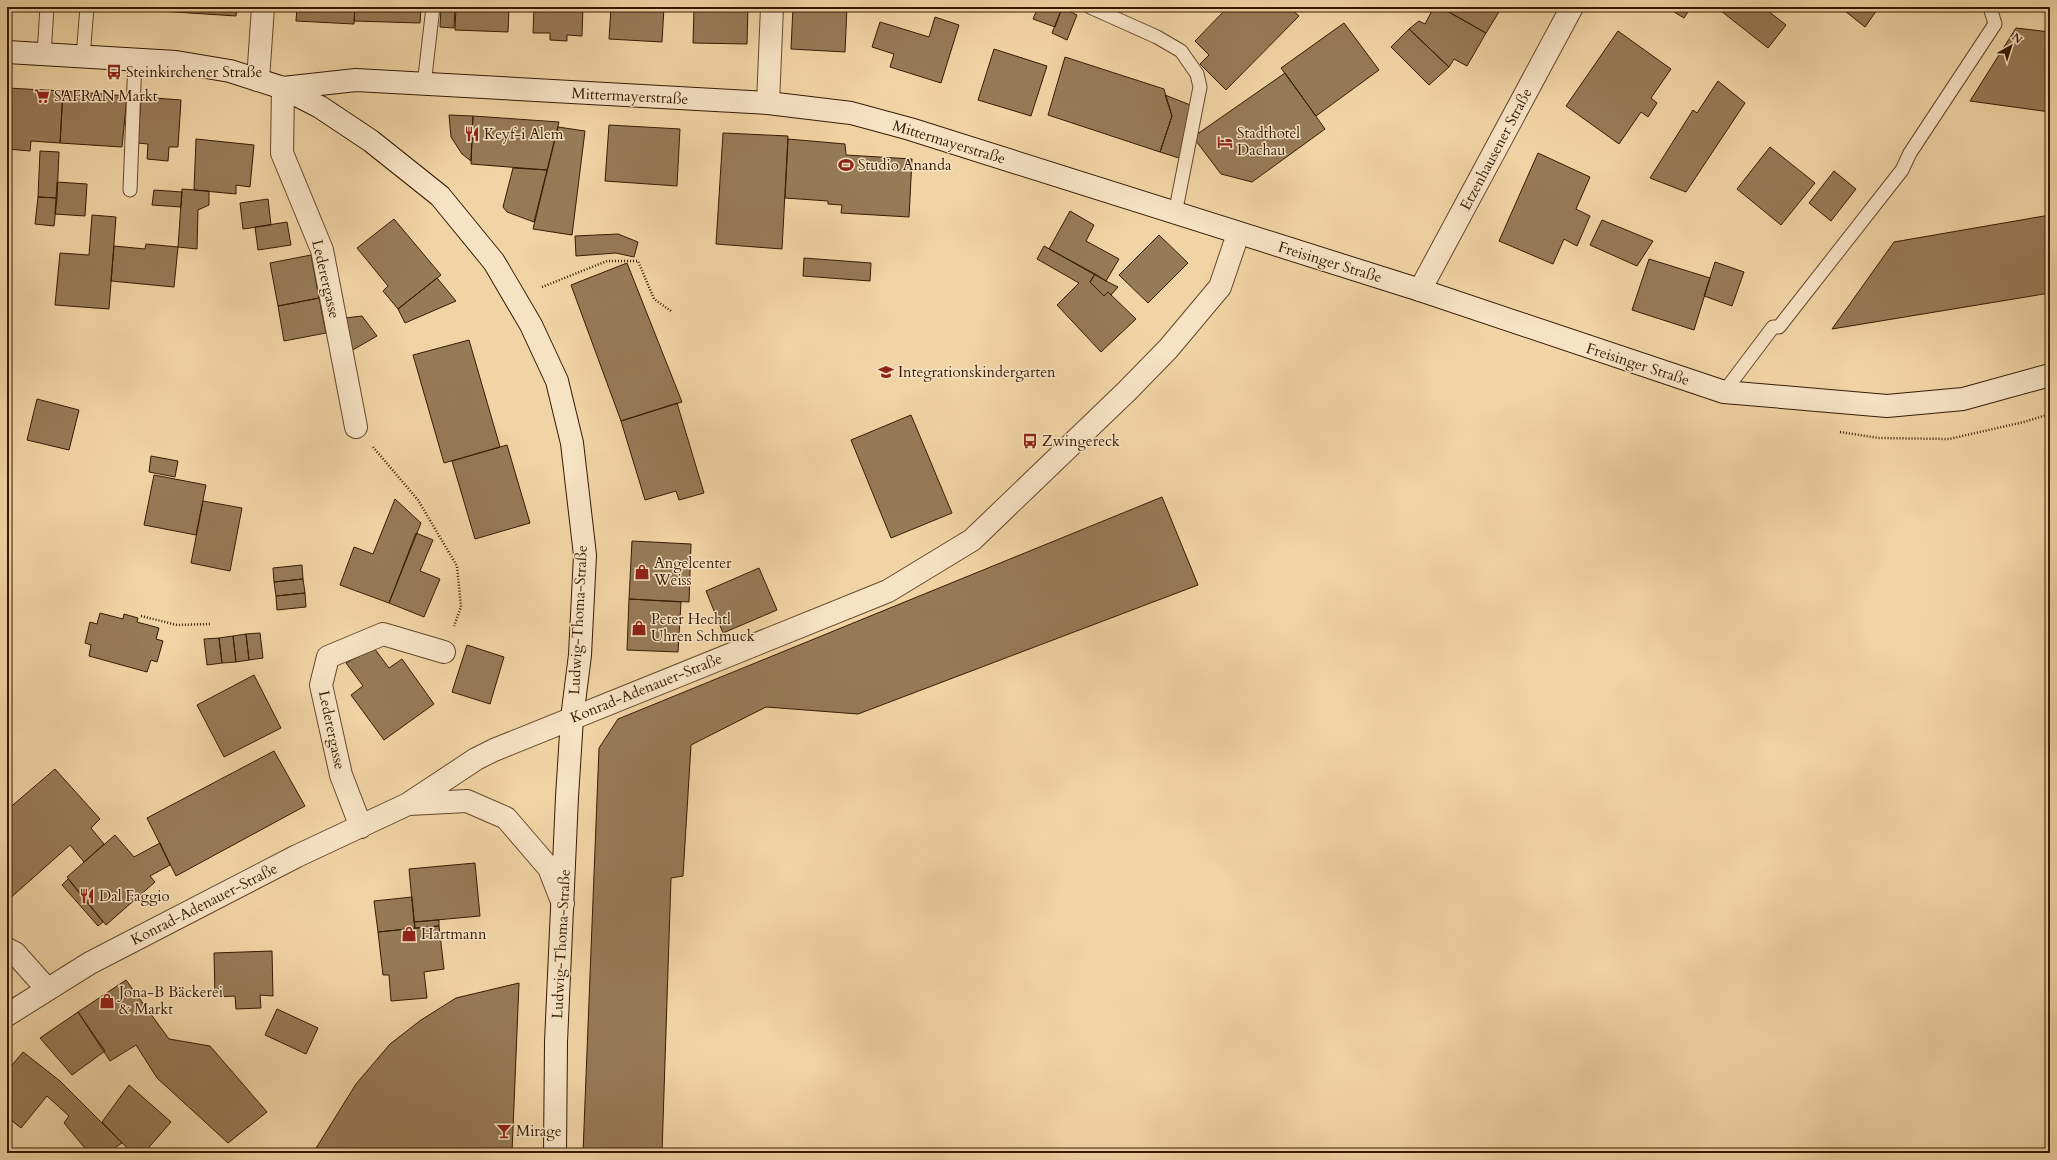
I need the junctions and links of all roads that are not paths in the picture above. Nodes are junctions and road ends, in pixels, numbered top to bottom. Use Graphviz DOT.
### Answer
graph roads {
  1 [pos="47,7"];
  2 [pos="87,7"];
  3 [pos="263,7"];
  4 [pos="433,7"];
  5 [pos="772,7"];
  6 [pos="1090,7"];
  7 [pos="1572,7"];
  8 [pos="1990,7"];
  9 [pos="7,52"];
  10 [pos="44,54"];
  11 [pos="83,57"];
  12 [pos="135,59"];
  13 [pos="258,80"];
  14 [pos="424,85"];
  15 [pos="283,88"];
  16 [pos="768,103"];
  17 [pos="130,190"];
  18 [pos="1175,214"];
  19 [pos="1238,234"];
  20 [pos="1420,290"];
  21 [pos="2050,375"];
  22 [pos="1724,392"];
  23 [pos="356,427"];
  24 [pos="444,652"];
  25 [pos="572,718"];
  26 [pos="408,804"];
  27 [pos="361,827"];
  28 [pos="564,906"];
  29 [pos="7,949"];
  30 [pos="47,989"];
  31 [pos="7,1015"];
  32 [pos="554,1153"];
  1 -- 10 [label="lane"];
  2 -- 11 [label="lane"];
  3 -- 13 [label="main road"];
  4 -- 14 [label="lane"];
  5 -- 16 [label="main road"];
  6 -- 18 [label="lane"];
  7 -- 20 [label="main road, Etzenhausener Straße"];
  8 -- 22 [label="lane"];
  9 -- 10 [label="main road, Mittermayerstraße"];
  10 -- 11 [label="main road, Mittermayerstraße"];
  11 -- 12 [label="main road, Mittermayerstraße"];
  12 -- 13 [label="main road, Mittermayerstraße"];
  12 -- 17 [label="lane"];
  13 -- 15 [label="main road, Mittermayerstraße"];
  14 -- 15 [label="main road, Mittermayerstraße"];
  14 -- 16 [label="main road, Mittermayerstraße"];
  15 -- 23 [label="main road, Lederergasse"];
  15 -- 25 [label="main road, Ludwig-Thoma-Straße"];
  16 -- 18 [label="main road, Mittermayerstraße"];
  18 -- 19 [label="main road, Mittermayerstraße"];
  19 -- 20 [label="main road, Freisinger Straße"];
  19 -- 25 [label="main road, Konrad-Adenauer-Straße"];
  20 -- 22 [label="main road, Freisinger Straße"];
  21 -- 22 [label="main road, Freisinger Straße"];
  24 -- 27 [label="main road, Lederergasse"];
  25 -- 26 [label="main road, Konrad-Adenauer-Straße"];
  25 -- 28 [label="main road, Ludwig-Thoma-Straße"];
  26 -- 27 [label="main road, Konrad-Adenauer-Straße"];
  26 -- 28 [label="main road, Konrad-Adenauer-Straße"];
  27 -- 30 [label="main road, Konrad-Adenauer-Straße"];
  28 -- 32 [label="main road, Ludwig-Thoma-Straße"];
  29 -- 30 [label="main road"];
  30 -- 31 [label="main road, Konrad-Adenauer-Straße"];
}
